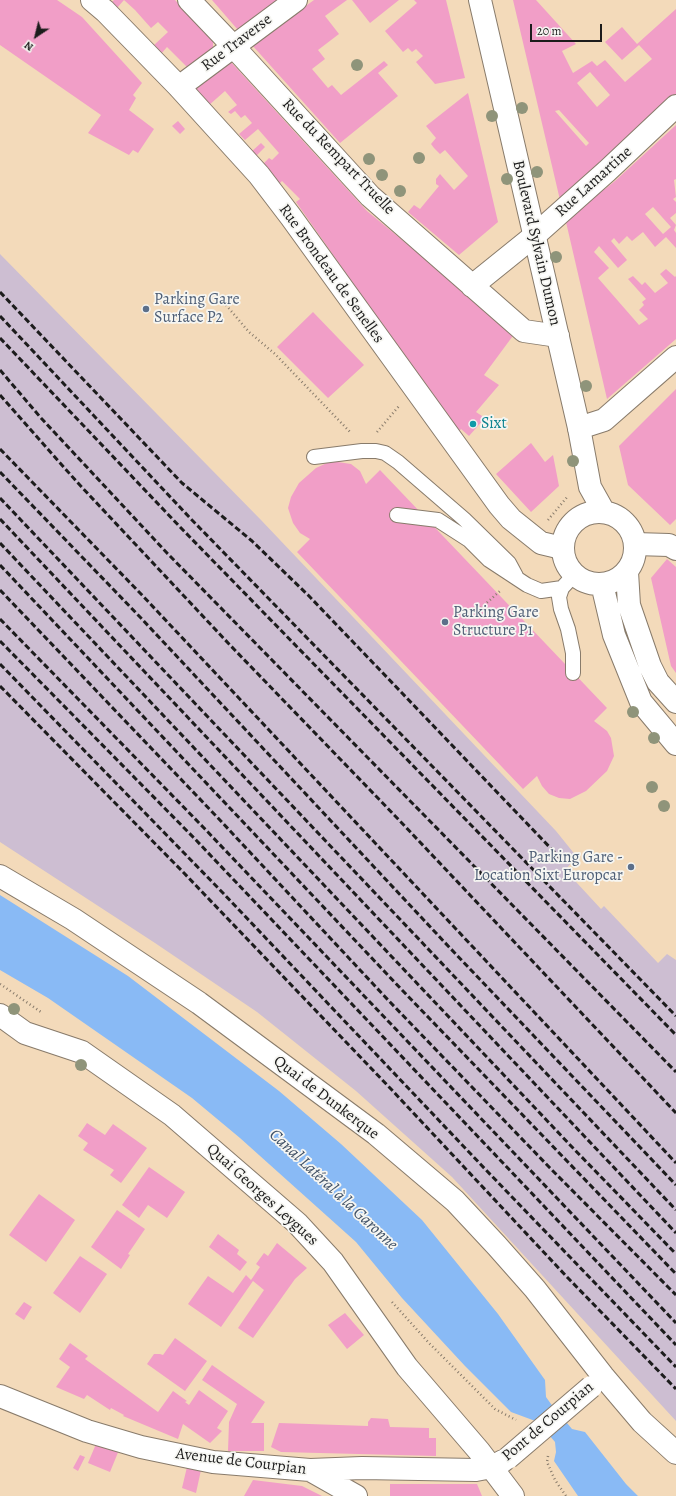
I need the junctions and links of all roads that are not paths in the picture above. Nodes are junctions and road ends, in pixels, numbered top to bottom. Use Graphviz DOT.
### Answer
graph roads {
  1 [pos="92,0"];
  2 [pos="189,0"];
  3 [pos="296,0"];
  4 [pos="480,0"];
  5 [pos="233,46"];
  6 [pos="179,87"];
  7 [pos="676,106"];
  8 [pos="534,236"];
  9 [pos="472,286"];
  10 [pos="558,336"];
  11 [pos="676,357"];
  12 [pos="579,428"];
  13 [pos="314,457"];
  14 [pos="594,514"];
  15 [pos="397,515"];
  16 [pos="674,543"];
  17 [pos="635,544"];
  18 [pos="562,548"];
  19 [pos="626,572"];
  20 [pos="516,576"];
  21 [pos="568,581"];
  22 [pos="602,584"];
  23 [pos="573,673"];
  24 [pos="676,702"];
  25 [pos="676,744"];
  26 [pos="0,876"];
  27 [pos="0,1015"];
  28 [pos="597,1382"];
  29 [pos="0,1396"];
  30 [pos="676,1453"];
  31 [pos="500,1463"];
  32 [pos="362,1468"];
  33 [pos="310,1470"];
  34 [pos="356,1496"];
  35 [pos="370,1496"];
  36 [pos="513,1496"];
  1 -- 6 [label="street, Rue Brondeau de Senelles"];
  2 -- 5 [label="street, Rue du Rempart Truelle"];
  3 -- 5 [label="street, Rue Traverse"];
  4 -- 8 [label="street, Boulevard Sylvain Dumon"];
  5 -- 6 [label="street, Rue Traverse"];
  5 -- 9 [label="street, Rue du Rempart Truelle"];
  6 -- 18 [label="street, Rue Brondeau de Senelles"];
  7 -- 8 [label="street, Rue Lamartine"];
  8 -- 9 [label="street, Rue Lamartine"];
  8 -- 10 [label="street, Boulevard Sylvain Dumon"];
  9 -- 10 [label="street, Rue du Rempart Truelle"];
  10 -- 12 [label="street, Boulevard Sylvain Dumon"];
  11 -- 12 [label="street"];
  12 -- 14 [label="street, Boulevard Sylvain Dumon"];
  13 -- 20 [label="lane"];
  14 -- 17 [label="street"];
  14 -- 18 [label="street"];
  15 -- 20 [label="lane"];
  16 -- 17 [label="street"];
  17 -- 19 [label="street"];
  18 -- 21 [label="street"];
  19 -- 22 [label="street"];
  19 -- 24 [label="street"];
  20 -- 21 [label="lane"];
  21 -- 22 [label="street"];
  21 -- 23 [label="lane"];
  22 -- 25 [label="street"];
  26 -- 28 [label="street, Quai de Dunkerque"];
  27 -- 31 [label="street, Quai Georges Leygues"];
  28 -- 30 [label="street, Quai de Dunkerque"];
  28 -- 31 [label="street, Pont de Courpian, bridge"];
  29 -- 33 [label="street, Avenue de Courpian"];
  31 -- 32 [label="street, Avenue de Courpian"];
  31 -- 36 [label="street, Quai Georges Leygues"];
  32 -- 33 [label="street, Avenue de Courpian"];
  32 -- 35 [label="street"];
  33 -- 34 [label="street"];
}
